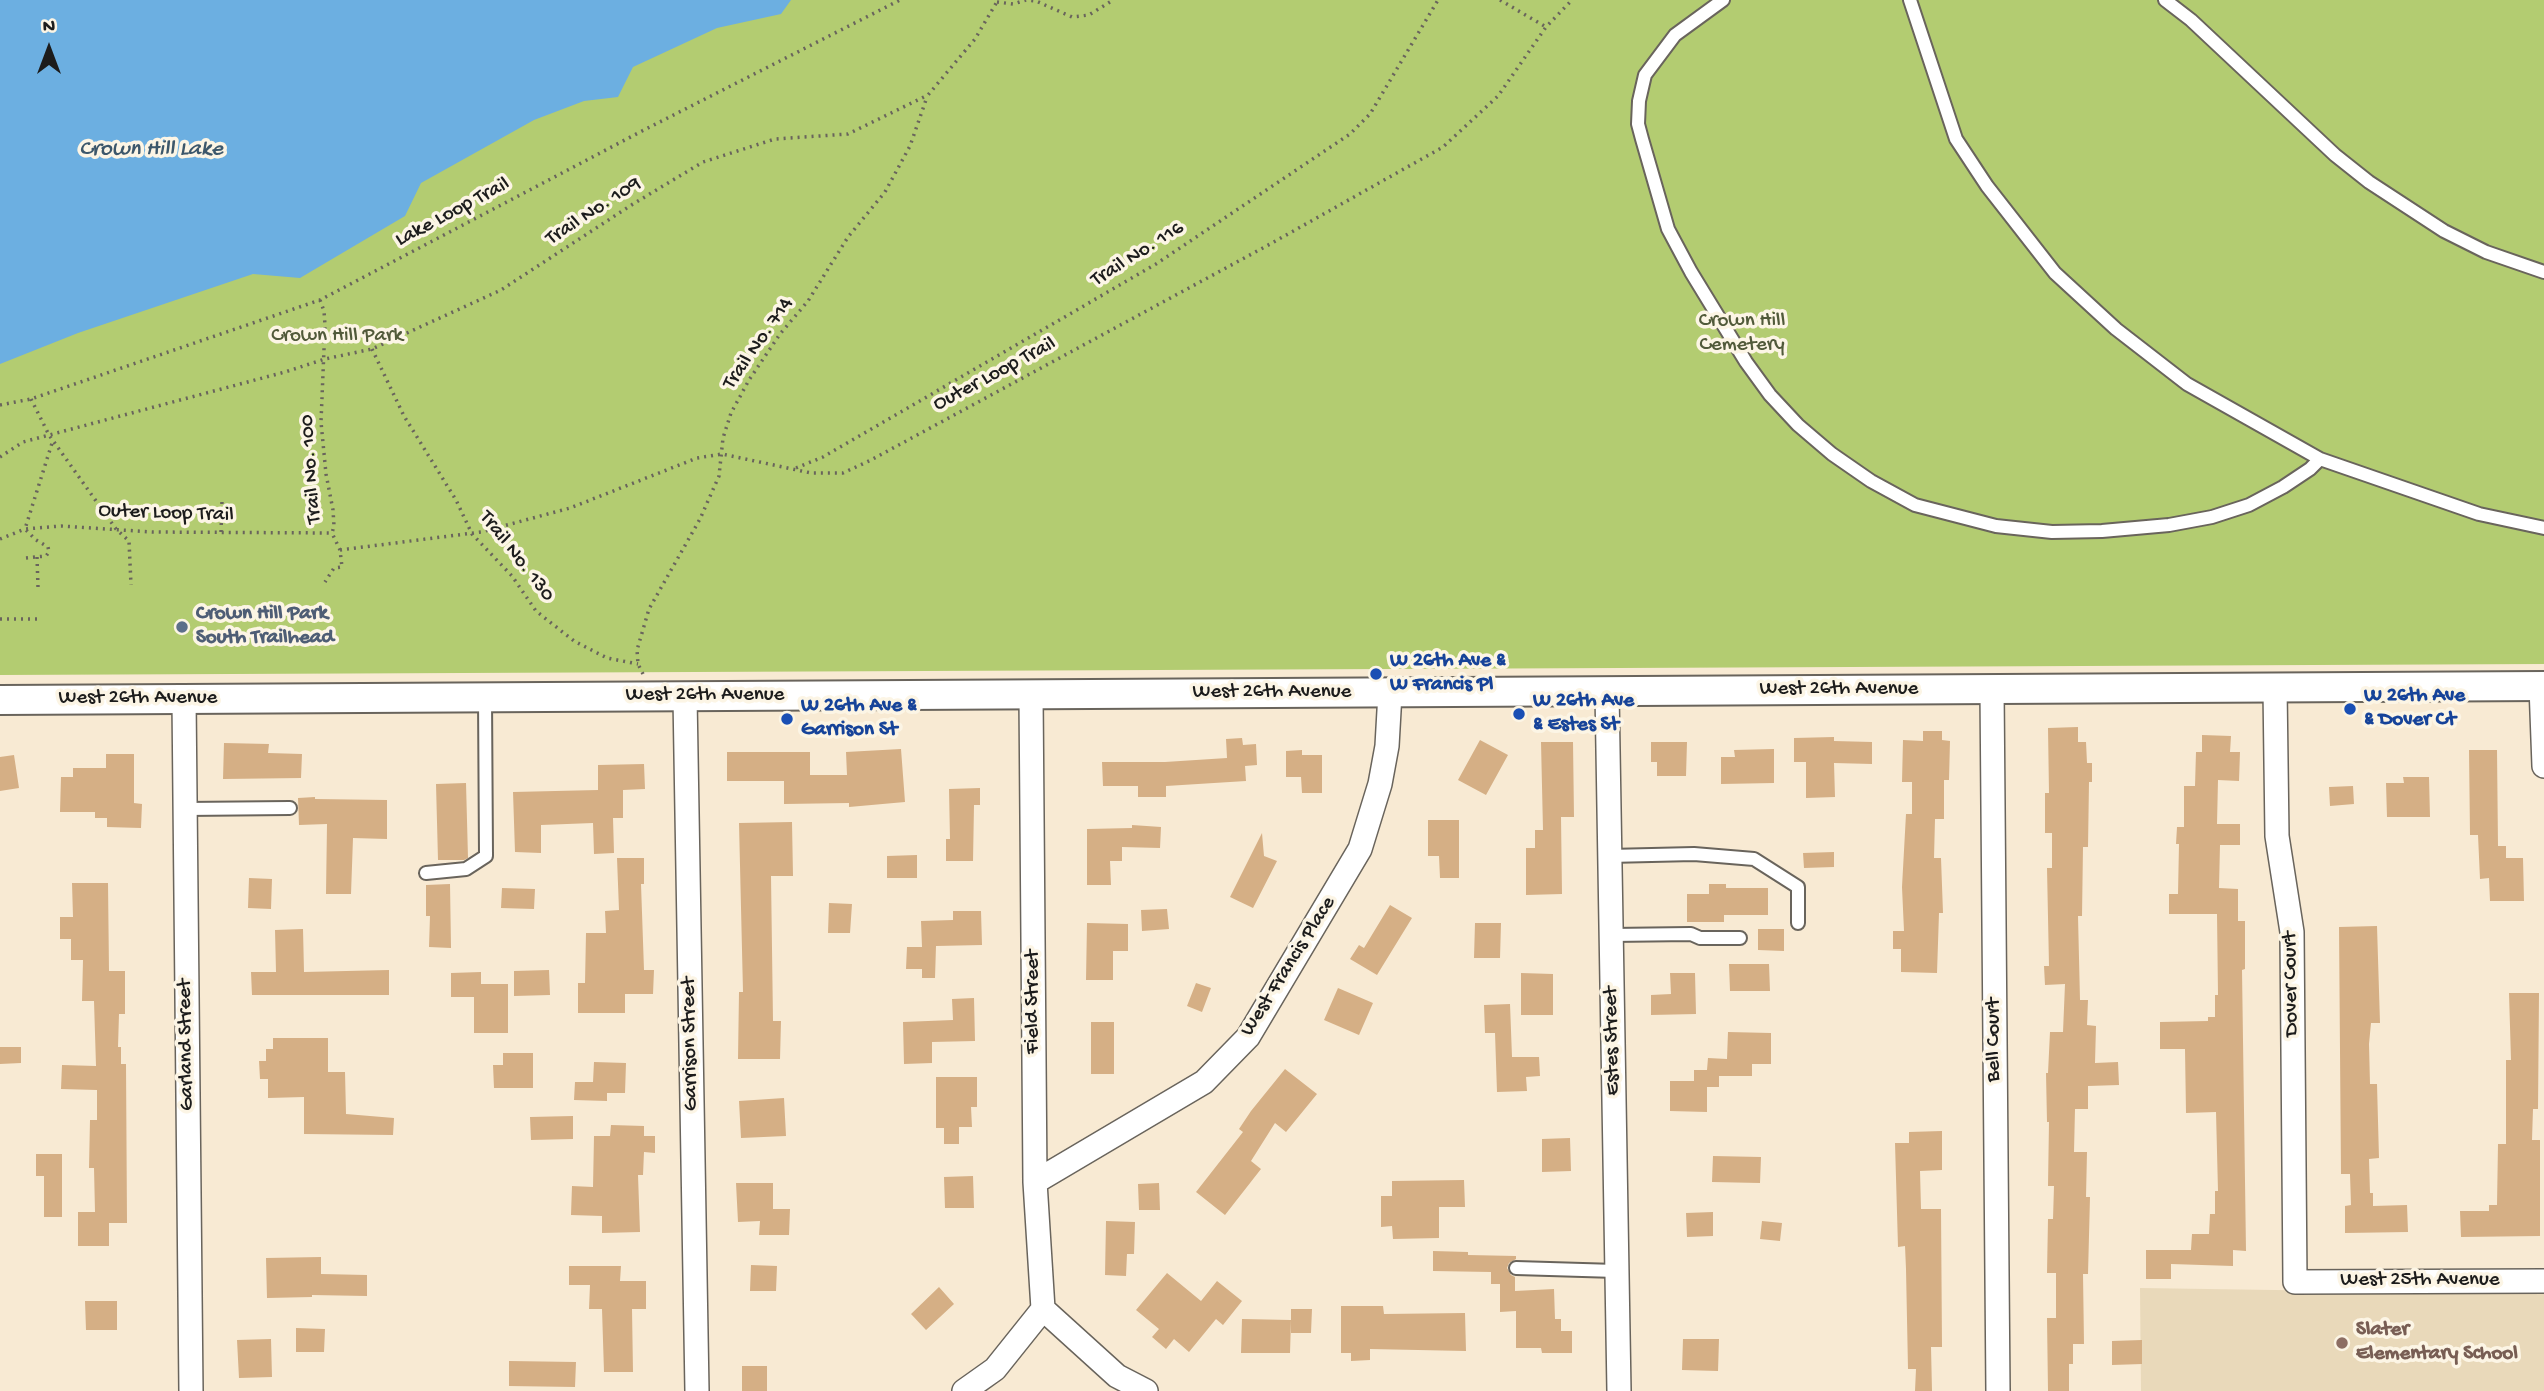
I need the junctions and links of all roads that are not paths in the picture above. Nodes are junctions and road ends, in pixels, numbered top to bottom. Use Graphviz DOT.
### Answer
graph roads {
  1 [pos="1723,0"];
  2 [pos="1910,0"];
  3 [pos="2165,0"];
  4 [pos="2544,272"];
  5 [pos="2320,459"];
  6 [pos="2544,528"];
  7 [pos="2543,686"];
  8 [pos="2275,688"];
  9 [pos="1992,689"];
  10 [pos="1390,692"];
  11 [pos="1607,692"];
  12 [pos="1031,695"];
  13 [pos="685,696"];
  14 [pos="485,698"];
  15 [pos="184,699"];
  16 [pos="0,700"];
  17 [pos="2544,766"];
  18 [pos="185,808"];
  19 [pos="290,808"];
  20 [pos="1609,856"];
  21 [pos="426,873"];
  22 [pos="1798,923"];
  23 [pos="1611,935"];
  24 [pos="1741,938"];
  25 [pos="1035,1182"];
  26 [pos="1516,1268"];
  27 [pos="1616,1271"];
  28 [pos="2544,1281"];
  29 [pos="2295,1282"];
  30 [pos="1043,1310"];
  31 [pos="191,1391"];
  32 [pos="696,1391"];
  33 [pos="964,1391"];
  34 [pos="1146,1391"];
  35 [pos="1619,1391"];
  36 [pos="1998,1391"];
  1 -- 5 [label="lane"];
  2 -- 5 [label="lane"];
  3 -- 4 [label="lane"];
  5 -- 6 [label="lane"];
  7 -- 8 [label="street, West 26th Avenue"];
  7 -- 17 [label="street"];
  8 -- 9 [label="street, West 26th Avenue"];
  8 -- 29 [label="street, Dover Court"];
  9 -- 11 [label="street, West 26th Avenue"];
  9 -- 36 [label="street, Bell Court"];
  10 -- 11 [label="street, West 26th Avenue"];
  10 -- 12 [label="street, West 26th Avenue"];
  10 -- 25 [label="street, West Francis Place"];
  11 -- 20 [label="street, Estes Street"];
  12 -- 13 [label="street, West 26th Avenue"];
  12 -- 25 [label="street, Field Street"];
  13 -- 14 [label="street, West 26th Avenue"];
  13 -- 32 [label="street, Garrison Street"];
  14 -- 15 [label="street, West 26th Avenue"];
  14 -- 21 [label="lane"];
  15 -- 16 [label="street, West 26th Avenue"];
  15 -- 18 [label="street, Garland Street"];
  18 -- 19 [label="lane"];
  18 -- 31 [label="street, Garland Street"];
  20 -- 22 [label="lane"];
  20 -- 23 [label="street, Estes Street"];
  23 -- 24 [label="lane"];
  23 -- 27 [label="street, Estes Street"];
  25 -- 30 [label="street, Field Street"];
  26 -- 27 [label="lane"];
  27 -- 35 [label="street, Estes Street"];
  28 -- 29 [label="street, West 25th Avenue"];
  30 -- 33 [label="street"];
  30 -- 34 [label="street"];
}
